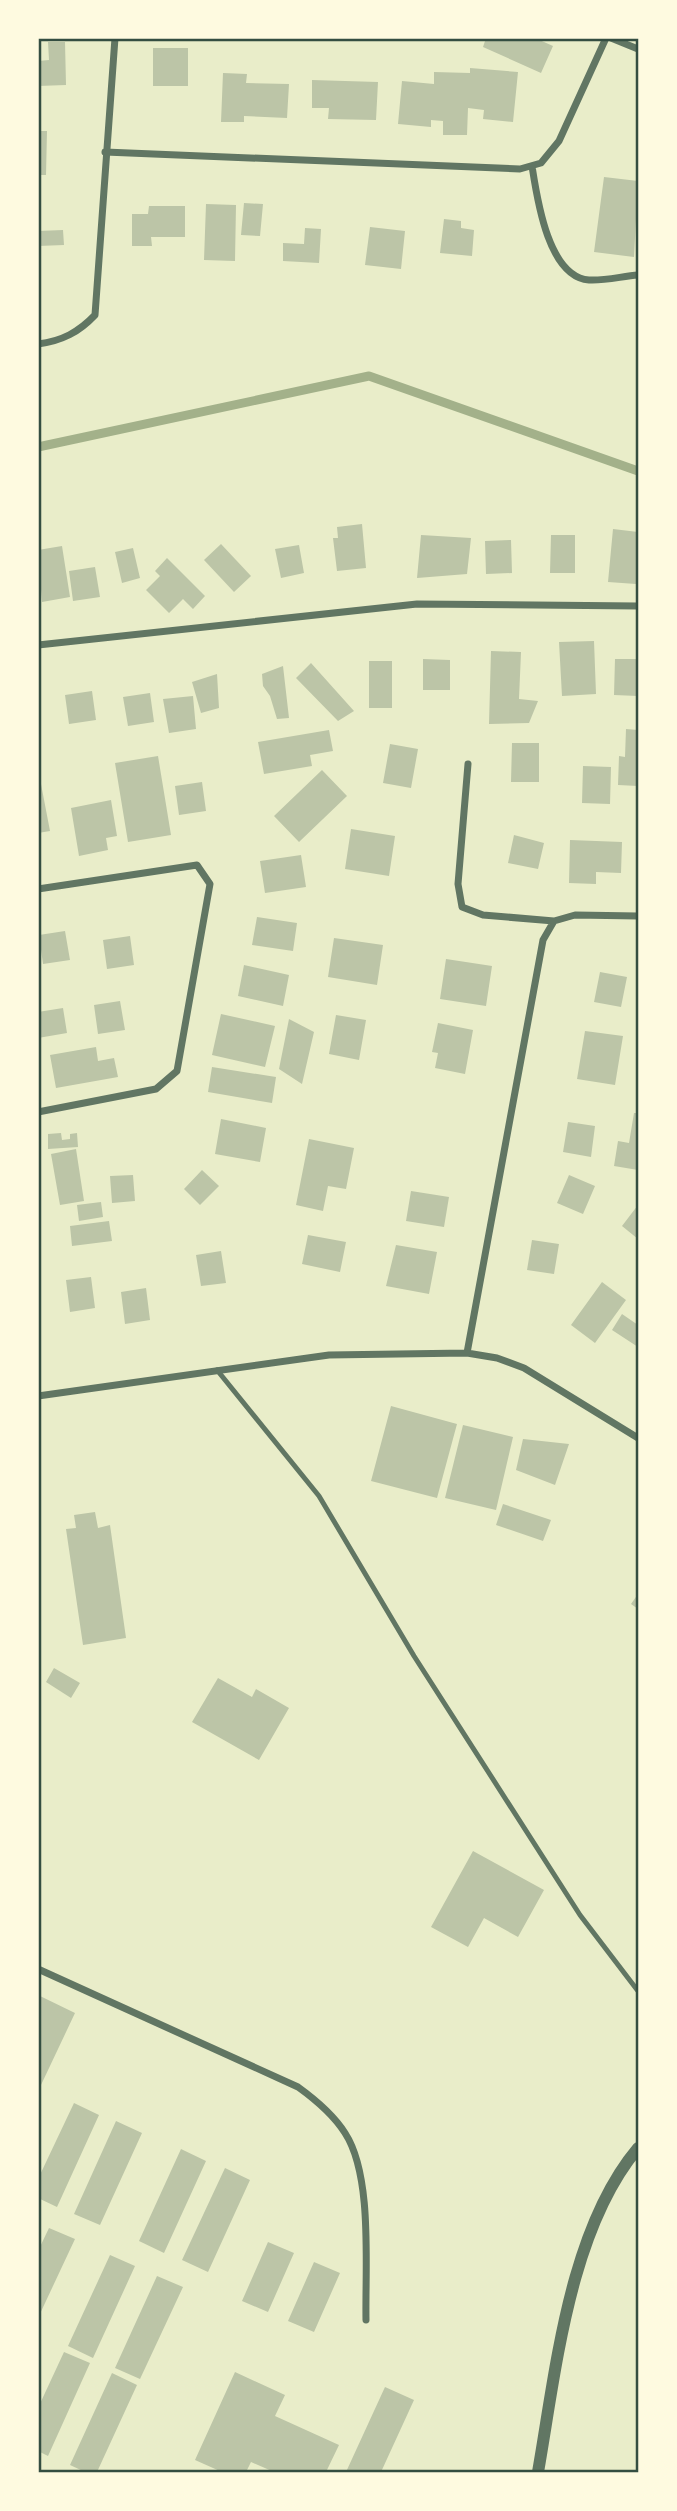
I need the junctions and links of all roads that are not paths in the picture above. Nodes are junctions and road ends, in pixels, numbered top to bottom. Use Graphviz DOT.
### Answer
graph roads {
  1 [pos="115,38"];
  2 [pos="608,38"];
  3 [pos="639,49"];
  4 [pos="105,152"];
  5 [pos="532,166"];
  6 [pos="639,275"];
  7 [pos="38,344"];
  8 [pos="639,606"];
  9 [pos="38,645"];
  10 [pos="468,764"];
  11 [pos="38,889"];
  12 [pos="639,916"];
  13 [pos="554,921"];
  14 [pos="38,1112"];
  15 [pos="467,1353"];
  16 [pos="216,1370"];
  17 [pos="38,1396"];
  18 [pos="639,1438"];
  19 [pos="38,1969"];
  20 [pos="639,1991"];
  21 [pos="639,2148"];
  22 [pos="366,2320"];
  23 [pos="538,2473"];
  1 -- 4 [label="street"];
  2 -- 3 [label="street"];
  2 -- 5 [label="street"];
  4 -- 5 [label="street"];
  4 -- 7 [label="street"];
  5 -- 6 [label="street"];
  8 -- 9 [label="street"];
  10 -- 13 [label="street"];
  11 -- 14 [label="street"];
  12 -- 13 [label="street"];
  13 -- 15 [label="street"];
  15 -- 16 [label="street"];
  15 -- 18 [label="street"];
  16 -- 17 [label="street"];
  16 -- 20 [label="lane"];
  19 -- 22 [label="street"];
  21 -- 23 [label="street"];
}
